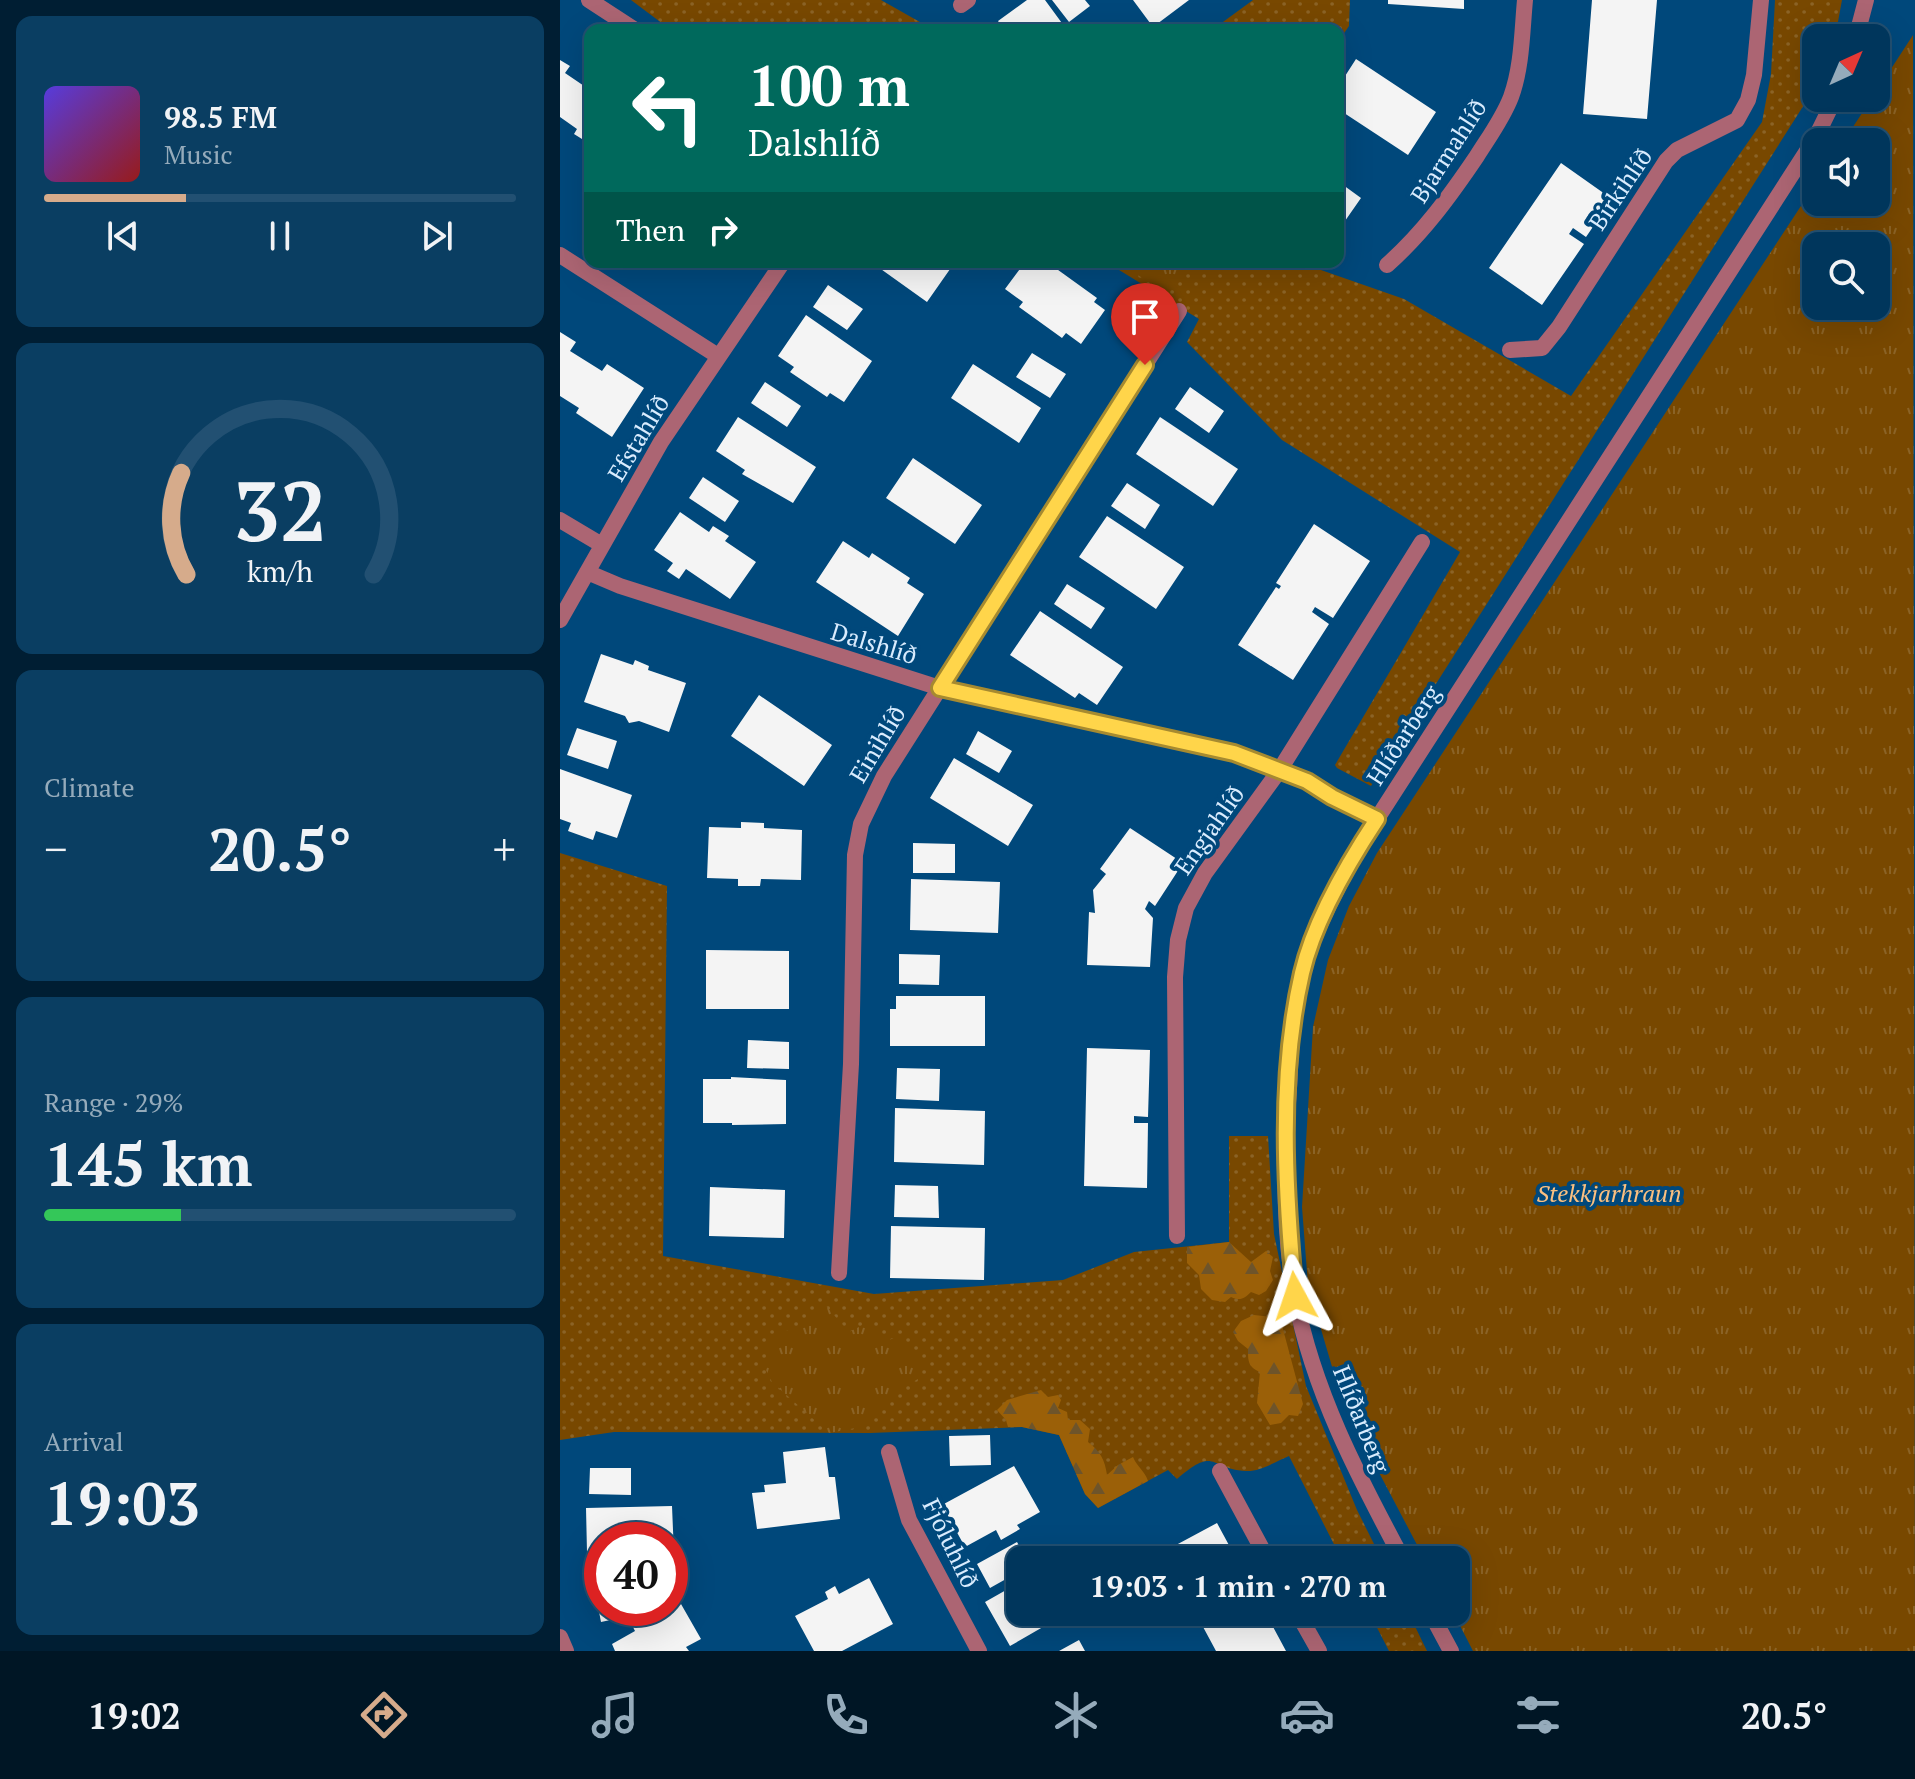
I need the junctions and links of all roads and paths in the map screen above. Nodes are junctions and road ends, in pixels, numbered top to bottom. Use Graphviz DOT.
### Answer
graph roads {
  1 [pos="589,0"];
  2 [pos="1525,0"];
  3 [pos="1761,0"];
  4 [pos="1866,0"];
  5 [pos="626,24"];
  6 [pos="1860,24"];
  7 [pos="1828,112"];
  8 [pos="560,255"];
  9 [pos="1387,265"];
  10 [pos="779,268"];
  11 [pos="1179,311"];
  12 [pos="1510,350"];
  13 [pos="718,356"];
  14 [pos="560,520"];
  15 [pos="1422,542"];
  16 [pos="602,545"];
  17 [pos="587,572"];
  18 [pos="560,620"];
  19 [pos="940,688"];
  20 [pos="1279,771"];
  21 [pos="1377,819"];
  22 [pos="1177,1236"];
  23 [pos="839,1273"];
  24 [pos="889,1452"];
  25 [pos="1220,1471"];
  26 [pos="1260,1546"];
  27 [pos="1396,1546"];
  28 [pos="1305,1626"];
  29 [pos="1438,1626"];
  30 [pos="560,1637"];
  31 [pos="566,1651"];
  32 [pos="979,1651"];
  33 [pos="1319,1651"];
  34 [pos="1451,1651"];
  1 -- 5 [label="street"];
  2 -- 9 [label="street, Bjarmahlíð"];
  3 -- 12 [label="street, Birkihlíð"];
  4 -- 6 [label="street"];
  7 -- 21 [label="street, Hlíðarberg"];
  8 -- 13 [label="street"];
  10 -- 13 [label="street, Efstahlíð"];
  11 -- 19 [label="street, Einihlíð"];
  13 -- 16 [label="street, Efstahlíð"];
  14 -- 16 [label="street"];
  15 -- 20 [label="street, Engjahlíð"];
  16 -- 17 [label="street, Efstahlíð"];
  17 -- 18 [label="street, Efstahlíð"];
  17 -- 19 [label="street, Dalshlíð"];
  19 -- 20 [label="street, Dalshlíð"];
  19 -- 23 [label="street, Einihlíð"];
  20 -- 21 [label="street, Dalshlíð"];
  20 -- 22 [label="street, Engjahlíð"];
  21 -- 27 [label="street, Hlíðarberg"];
  24 -- 32 [label="street, Fjóluhlíð"];
  25 -- 26 [label="street"];
  28 -- 33 [label="street"];
  29 -- 34 [label="street"];
  30 -- 31 [label="street"];
}
